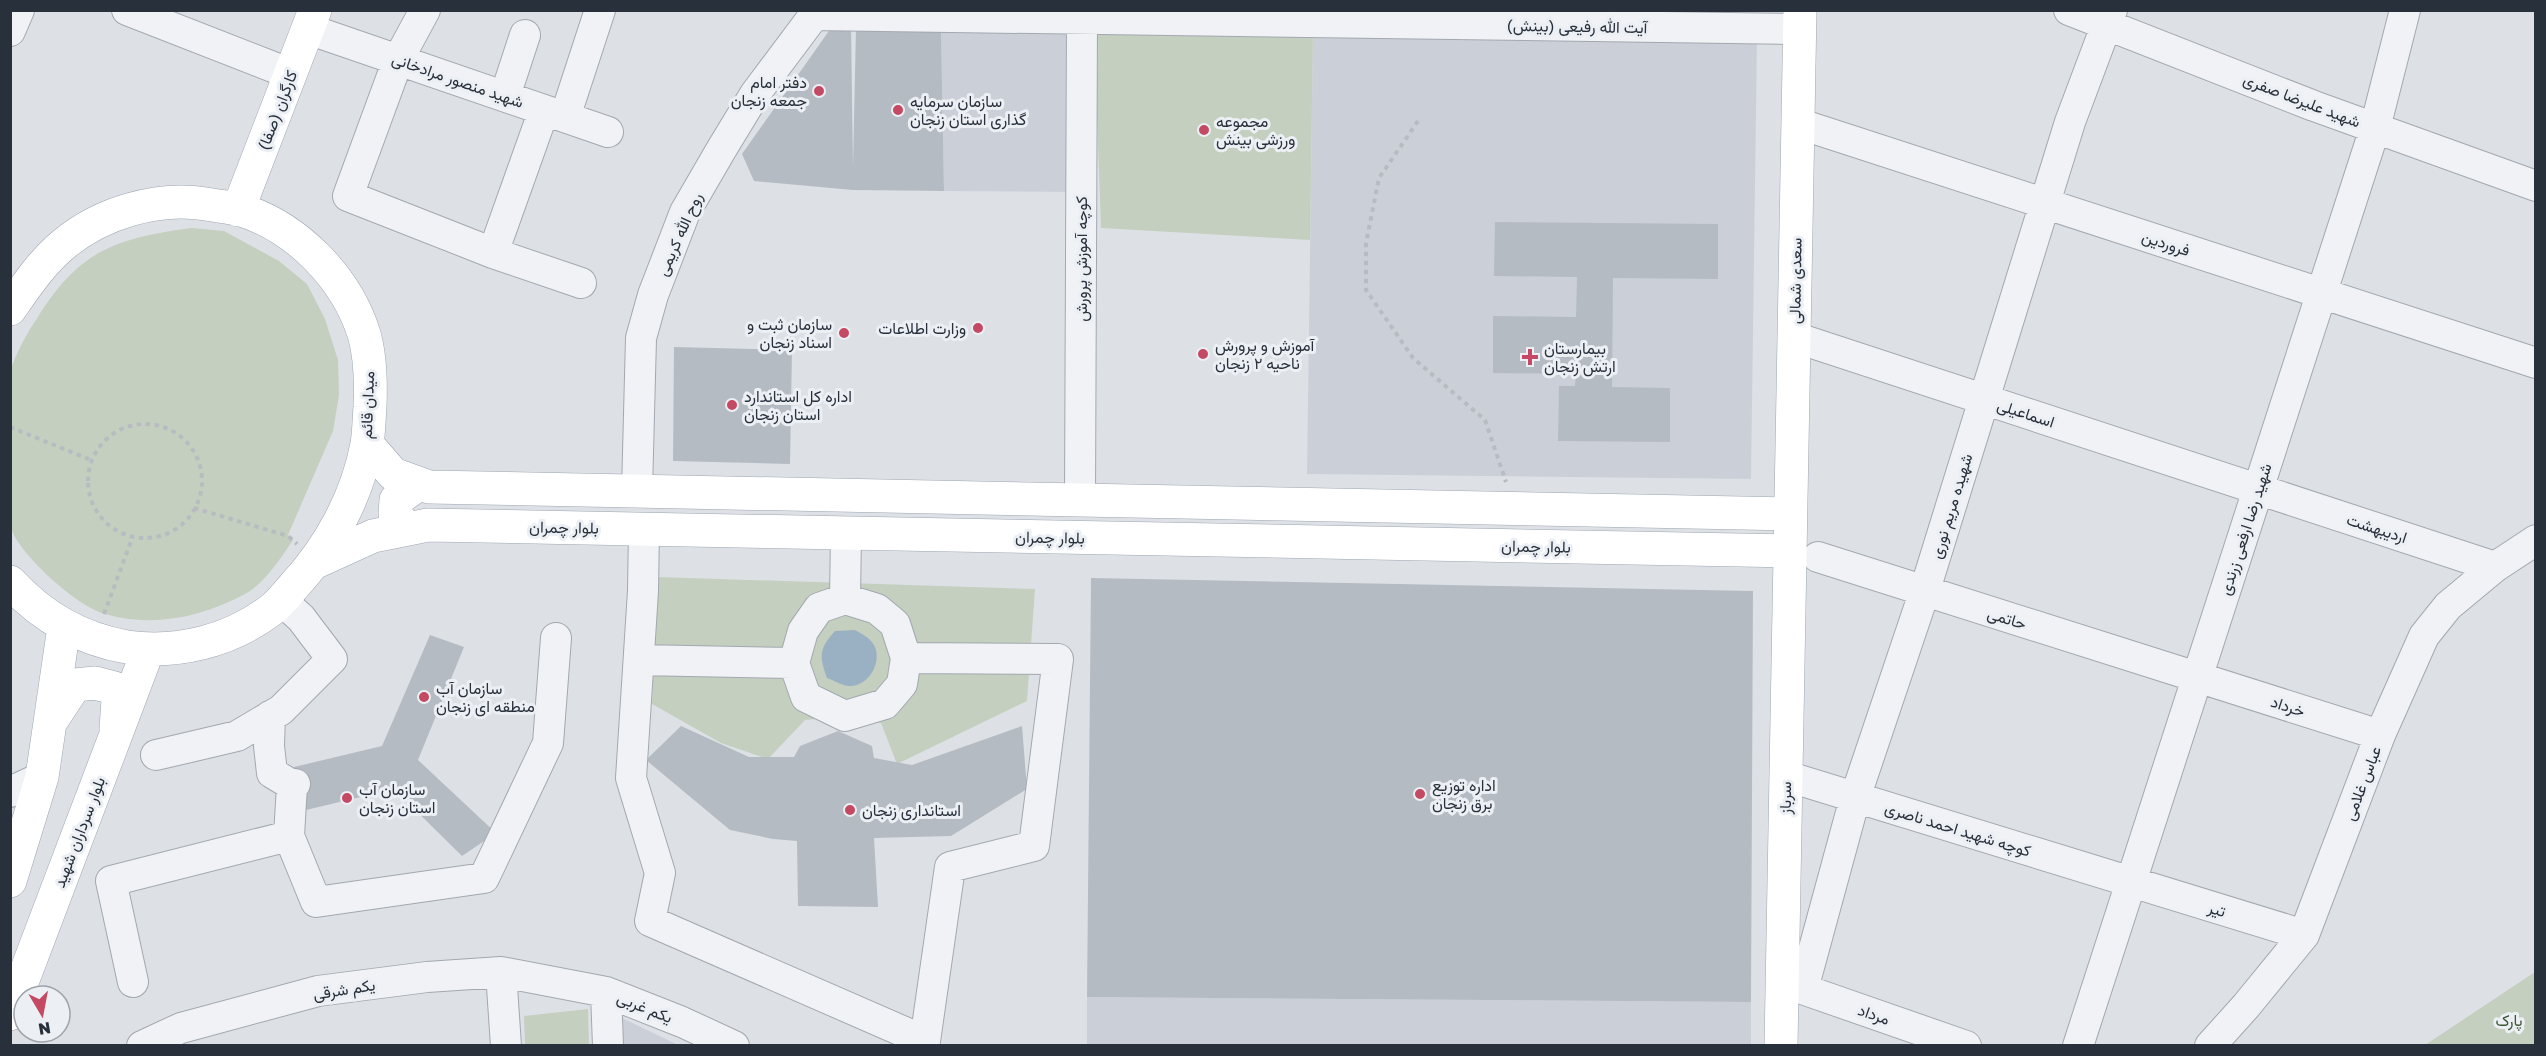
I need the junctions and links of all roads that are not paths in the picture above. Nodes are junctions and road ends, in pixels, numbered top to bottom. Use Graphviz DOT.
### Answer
graph roads {
  1 [pos="19,10"];
  2 [pos="127,10"];
  3 [pos="425,10"];
  4 [pos="600,10"];
  5 [pos="2069,10"];
  6 [pos="2405,10"];
  7 [pos="817,13"];
  8 [pos="1388,17"];
  9 [pos="1561,18"];
  10 [pos="2110,18"];
  11 [pos="1082,19"];
  12 [pos="312,20"];
  13 [pos="1799,20"];
  14 [pos="10,31"];
  15 [pos="525,35"];
  16 [pos="398,60"];
  17 [pos="291,74"];
  18 [pos="505,96"];
  19 [pos="555,113"];
  20 [pos="1797,123"];
  21 [pos="2375,128"];
  22 [pos="608,132"];
  23 [pos="2535,186"];
  24 [pos="2045,204"];
  25 [pos="238,210"];
  26 [pos="493,253"];
  27 [pos="581,283"];
  28 [pos="2321,294"];
  29 [pos="10,309"];
  30 [pos="1794,337"];
  31 [pos="2535,363"];
  32 [pos="1984,400"];
  33 [pos="367,444"];
  34 [pos="419,484"];
  35 [pos="2258,489"];
  36 [pos="637,491"];
  37 [pos="1080,500"];
  38 [pos="1719,513"];
  39 [pos="1790,514"];
  40 [pos="407,529"];
  41 [pos="644,529"];
  42 [pos="846,533"];
  43 [pos="1080,537"];
  44 [pos="2535,540"];
  45 [pos="1709,549"];
  46 [pos="1804,554"];
  47 [pos="316,562"];
  48 [pos="2495,567"];
  49 [pos="10,582"];
  50 [pos="1924,593"];
  51 [pos="845,599"];
  52 [pos="281,600"];
  53 [pos="64,627"];
  54 [pos="556,638"];
  55 [pos="148,650"];
  56 [pos="906,658"];
  57 [pos="639,660"];
  58 [pos="794,663"];
  59 [pos="2197,677"];
  60 [pos="270,716"];
  61 [pos="50,722"];
  62 [pos="2380,735"];
  63 [pos="116,736"];
  64 [pos="156,755"];
  65 [pos="1786,776"];
  66 [pos="42,777"];
  67 [pos="10,792"];
  68 [pos="1855,798"];
  69 [pos="289,836"];
  70 [pos="10,881"];
  71 [pos="2131,882"];
  72 [pos="2304,935"];
  73 [pos="501,972"];
  74 [pos="133,982"];
  75 [pos="553,982"];
  76 [pos="1792,986"];
  77 [pos="606,992"];
  78 [pos="10,1014"];
  79 [pos="142,1046"];
  80 [pos="506,1046"];
  81 [pos="608,1046"];
  82 [pos="734,1046"];
  83 [pos="1781,1046"];
  84 [pos="1966,1046"];
  85 [pos="2078,1046"];
  86 [pos="2210,1046"];
  1 -- 14 [label="street"];
  2 -- 17 [label="street"];
  3 -- 16 [label="street"];
  4 -- 19 [label="street"];
  5 -- 10 [label="street, شهید علیرضا صفری"];
  6 -- 21 [label="street, شهید رضا ارفعی زرندی"];
  7 -- 11 [label="street, آیت الله رفیعی (بینش)"];
  7 -- 36 [label="street, روح الله کریمی"];
  8 -- 9 [label="street, آیت الله رفیعی (بینش)"];
  8 -- 11 [label="street, آیت الله رفیعی (بینش)"];
  9 -- 13 [label="street, آیت الله رفیعی (بینش)"];
  10 -- 21 [label="street, شهید علیرضا صفری"];
  10 -- 24 [label="street, شهیده مریم نوری"];
  11 -- 37 [label="street, کوچه آموزش پرورش"];
  12 -- 16 [label="street, شهید منصور مرادخانی"];
  12 -- 17 [label="main road, کارگران (صفا)"];
  13 -- 20 [label="main road, سعدی شمالی"];
  15 -- 18 [label="street"];
  16 -- 18 [label="street, شهید منصور مرادخانی"];
  16 -- 26 [label="street"];
  17 -- 25 [label="main road, کارگران (صفا)"];
  18 -- 19 [label="street, شهید منصور مرادخانی"];
  19 -- 22 [label="street, شهید منصور مرادخانی"];
  19 -- 26 [label="street"];
  20 -- 24 [label="street, فروردین"];
  20 -- 30 [label="main road, سعدی شمالی"];
  21 -- 23 [label="street, شهید علیرضا صفری"];
  21 -- 28 [label="street, شهید رضا ارفعی زرندی"];
  24 -- 28 [label="street, فروردین"];
  24 -- 32 [label="street, شهیده مریم نوری"];
  25 -- 29 [label="main road, میدان قائم"];
  25 -- 33 [label="main road, میدان قائم"];
  26 -- 27 [label="street"];
  28 -- 31 [label="street, فروردین"];
  28 -- 35 [label="street, شهید رضا ارفعی زرندی"];
  30 -- 32 [label="street, اسماعیلی"];
  30 -- 39 [label="main road, سعدی شمالی"];
  32 -- 35 [label="street, اسماعیلی"];
  32 -- 50 [label="street, شهیده مریم نوری"];
  33 -- 34 [label="main road"];
  33 -- 47 [label="main road, میدان قائم"];
  34 -- 36 [label="main road"];
  34 -- 40 [label="main road"];
  35 -- 48 [label="street, اردیبهشت"];
  35 -- 59 [label="street, شهید رضا ارفعی زرندی"];
  36 -- 37 [label="main road"];
  37 -- 38 [label="main road"];
  37 -- 43 [label="main road"];
  38 -- 39 [label="main road"];
  38 -- 45 [label="main road"];
  39 -- 46 [label="main road, سعدی شمالی"];
  40 -- 41 [label="main road, بلوار چمران"];
  40 -- 47 [label="main road, بلوار چمران"];
  41 -- 42 [label="main road, بلوار چمران"];
  41 -- 57 [label="street"];
  42 -- 43 [label="main road, بلوار چمران"];
  42 -- 51 [label="street"];
  43 -- 45 [label="main road, بلوار چمران"];
  44 -- 48 [label="street, عباس غلامی"];
  45 -- 46 [label="main road, بلوار چمران"];
  46 -- 50 [label="street, حاتمی"];
  46 -- 65 [label="main road, سرباز"];
  47 -- 52 [label="main road, میدان قائم"];
  48 -- 62 [label="street, عباس غلامی"];
  49 -- 53 [label="main road, میدان قائم"];
  50 -- 59 [label="street, حاتمی"];
  50 -- 68 [label="street, شهیده مریم نوری"];
  51 -- 56 [label="street"];
  51 -- 58 [label="street"];
  52 -- 55 [label="main road, میدان قائم"];
  52 -- 60 [label="street"];
  53 -- 55 [label="main road, میدان قائم"];
  53 -- 61 [label="main road"];
  54 -- 69 [label="street"];
  55 -- 63 [label="main road, بلوار سرداران شهید"];
  56 -- 57 [label="street"];
  56 -- 58 [label="street"];
  57 -- 58 [label="street"];
  59 -- 62 [label="street, خرداد"];
  59 -- 71 [label="street, شهید رضا ارفعی زرندی"];
  60 -- 64 [label="street"];
  60 -- 69 [label="street"];
  61 -- 63 [label="main road"];
  61 -- 66 [label="main road"];
  62 -- 72 [label="street, عباس غلامی"];
  63 -- 78 [label="main road, بلوار سرداران شهید"];
  65 -- 68 [label="street, کوچه شهید احمد ناصری"];
  65 -- 76 [label="main road, سرباز"];
  66 -- 67 [label="street"];
  66 -- 70 [label="main road"];
  68 -- 71 [label="street, کوچه شهید احمد ناصری"];
  68 -- 76 [label="street, شهیده مریم نوری"];
  69 -- 74 [label="street"];
  71 -- 72 [label="street, تیر"];
  71 -- 85 [label="street, شهید رضا ارفعی زرندی"];
  72 -- 86 [label="street, عباس غلامی"];
  73 -- 75 [label="street, یکم شرقی"];
  73 -- 79 [label="street, یکم شرقی"];
  73 -- 80 [label="street"];
  75 -- 77 [label="street, یکم غربی"];
  76 -- 83 [label="main road, سرباز"];
  76 -- 84 [label="street, مرداد"];
  77 -- 81 [label="street"];
  77 -- 82 [label="street, یکم غربی"];
}
